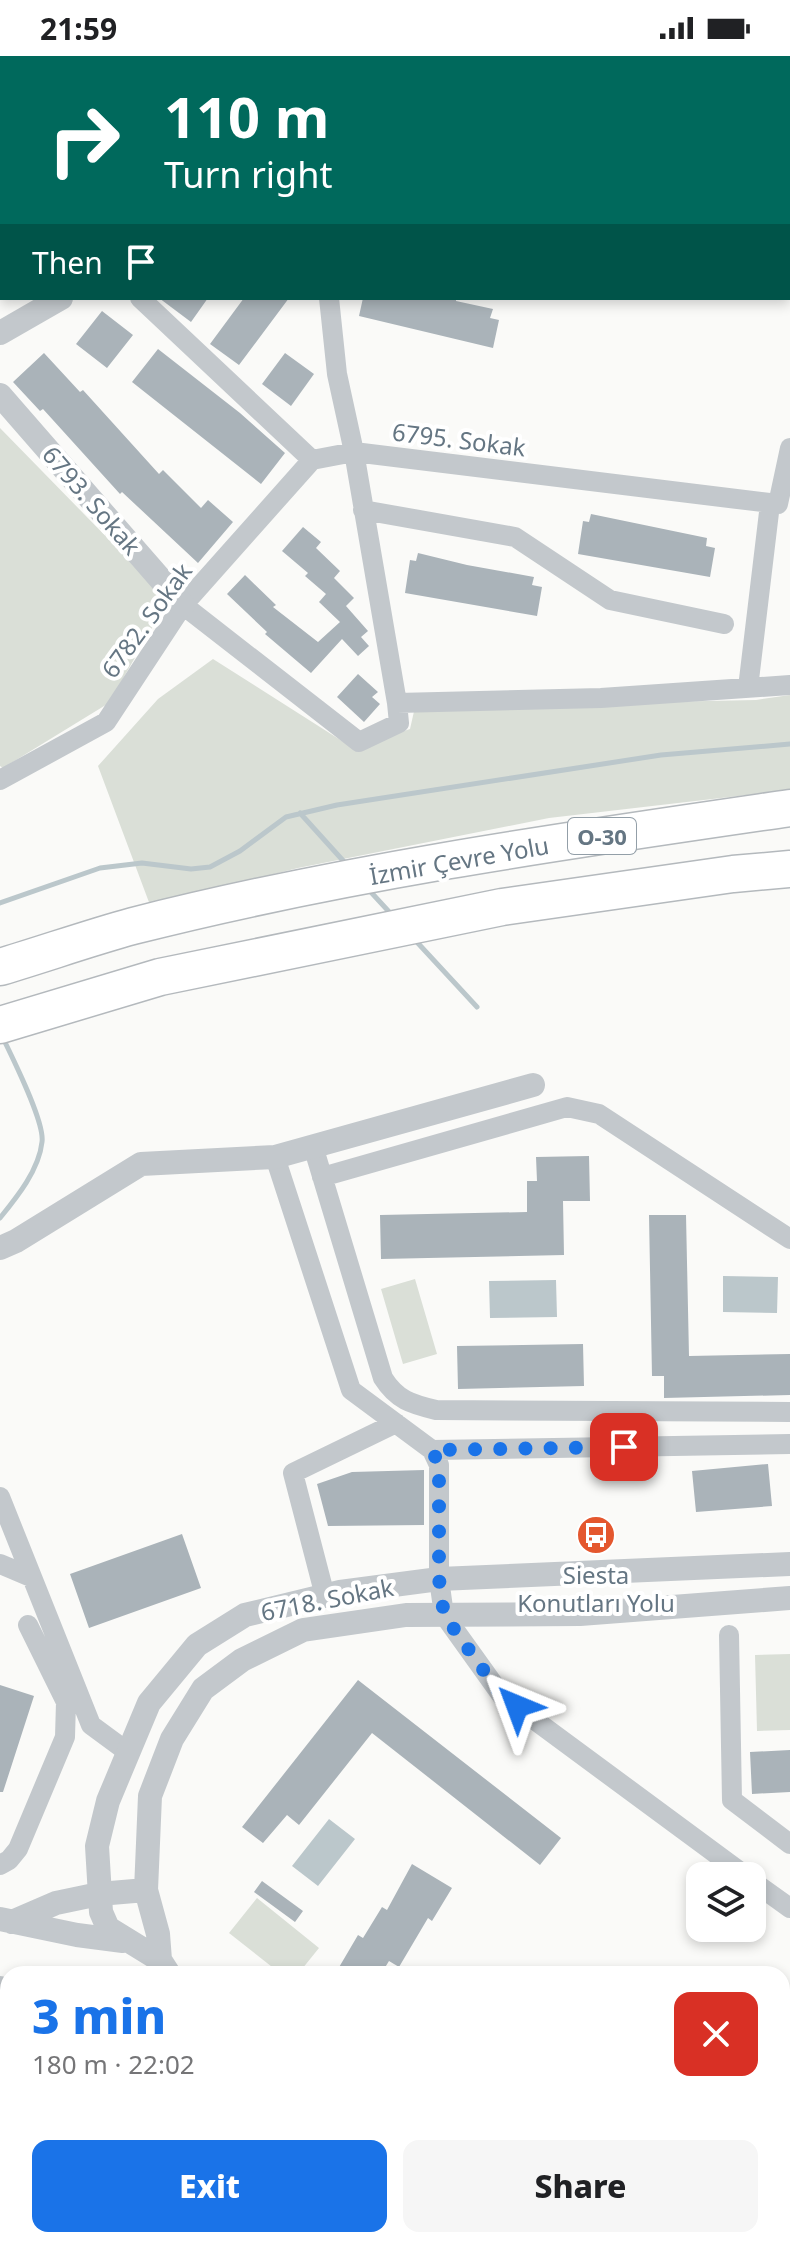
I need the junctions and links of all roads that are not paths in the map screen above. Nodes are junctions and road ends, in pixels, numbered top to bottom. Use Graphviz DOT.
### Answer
graph roads {
  1 [pos="58,300"];
  2 [pos="142,300"];
  3 [pos="329,300"];
  4 [pos="0,333"];
  5 [pos="0,395"];
  6 [pos="790,448"];
  7 [pos="354,452"];
  8 [pos="312,460"];
  9 [pos="770,504"];
  10 [pos="363,510"];
  11 [pos="183,605"];
  12 [pos="724,624"];
  13 [pos="790,685"];
  14 [pos="748,688"];
  15 [pos="397,703"];
  16 [pos="2,777"];
  17 [pos="790,808"];
  18 [pos="790,869"];
  19 [pos="733,874"];
  20 [pos="790,891"];
  21 [pos="0,967"];
  22 [pos="0,1025"];
  23 [pos="533,1085"];
  24 [pos="313,1146"];
  25 [pos="275,1157"];
  26 [pos="322,1177"];
  27 [pos="790,1239"];
  28 [pos="0,1248"];
  29 [pos="790,1412"];
  30 [pos="396,1423"];
  31 [pos="790,1444"];
  32 [pos="432,1450"];
  33 [pos="0,1497"];
  34 [pos="0,1564"];
  35 [pos="790,1564"];
  36 [pos="31,1577"];
  37 [pos="439,1579"];
  38 [pos="325,1596"];
  39 [pos="790,1598"];
  40 [pos="444,1615"];
  41 [pos="28,1625"];
  42 [pos="729,1635"];
  43 [pos="129,1753"];
  44 [pos="790,1844"];
  45 [pos="727,1862"];
  46 [pos="0,1865"];
  47 [pos="146,1890"];
  48 [pos="766,1891"];
  49 [pos="99,1894"];
  50 [pos="790,1908"];
  51 [pos="6,1920"];
  52 [pos="158,1934"];
  53 [pos="126,1941"];
  54 [pos="164,1966"];
  55 [pos="165,1966"];
  1 -- 4 [label="street"];
  2 -- 8 [label="street"];
  3 -- 7 [label="street"];
  5 -- 11 [label="street, 6793. Sokak"];
  6 -- 9 [label="street"];
  7 -- 8 [label="street, 6795. Sokak"];
  7 -- 9 [label="street, 6795. Sokak"];
  7 -- 10 [label="street"];
  8 -- 11 [label="street, 6782. Sokak"];
  9 -- 14 [label="street"];
  10 -- 12 [label="street"];
  10 -- 15 [label="street"];
  11 -- 15 [label="street"];
  11 -- 16 [label="street, 6782. Sokak"];
  13 -- 14 [label="street"];
  14 -- 15 [label="street"];
  17 -- 21 [label="highway, İzmir Çevre Yolu / O-30"];
  18 -- 19 [label="highway, O-30"];
  19 -- 20 [label="highway"];
  19 -- 22 [label="highway, O-30"];
  23 -- 24 [label="street"];
  24 -- 25 [label="street"];
  24 -- 26 [label="street"];
  25 -- 28 [label="street"];
  25 -- 30 [label="street"];
  26 -- 27 [label="street"];
  26 -- 29 [label="street"];
  30 -- 32 [label="street"];
  30 -- 38 [label="street"];
  31 -- 32 [label="street"];
  32 -- 37 [label="street"];
  33 -- 36 [label="street"];
  34 -- 36 [label="street"];
  35 -- 37 [label="street, 6718. Sokak"];
  36 -- 43 [label="street"];
  37 -- 38 [label="street, 6718. Sokak"];
  37 -- 40 [label="street"];
  38 -- 43 [label="street, 6718. Sokak"];
  39 -- 40 [label="street, 6718. Sokak"];
  40 -- 45 [label="street"];
  40 -- 47 [label="street, 6718. Sokak"];
  41 -- 46 [label="street"];
  42 -- 44 [label="street"];
  43 -- 49 [label="street, 6718. Sokak"];
  47 -- 49 [label="street"];
  47 -- 52 [label="street, 6718. Sokak"];
  48 -- 50 [label="street"];
  49 -- 51 [label="street"];
  49 -- 53 [label="street, 6718. Sokak"];
  51 -- 53 [label="street"];
  52 -- 53 [label="street"];
  52 -- 55 [label="street, 6718. Sokak"];
  53 -- 54 [label="street, 6718. Sokak"];
}
